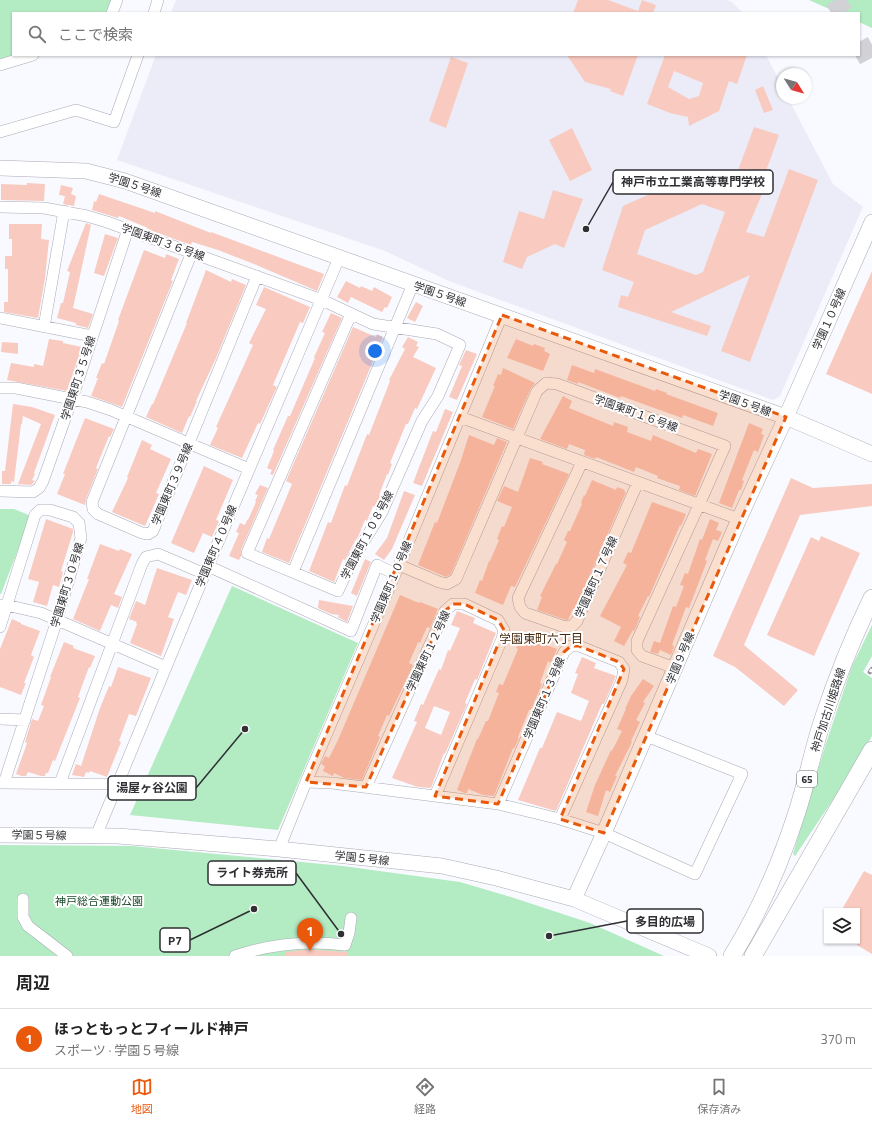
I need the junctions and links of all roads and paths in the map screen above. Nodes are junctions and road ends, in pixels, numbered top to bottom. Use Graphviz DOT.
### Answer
graph roads {
  1 [pos="117,0"];
  2 [pos="158,0"];
  3 [pos="112,12"];
  4 [pos="154,12"];
  5 [pos="30,56"];
  6 [pos="138,56"];
  7 [pos="0,65"];
  8 [pos="0,132"];
  9 [pos="0,168"];
  10 [pos="0,207"];
  11 [pos="64,211"];
  12 [pos="872,222"];
  13 [pos="128,229"];
  14 [pos="192,252"];
  15 [pos="339,258"];
  16 [pos="257,276"];
  17 [pos="413,284"];
  18 [pos="322,300"];
  19 [pos="351,314"];
  20 [pos="502,315"];
  21 [pos="0,318"];
  22 [pos="44,327"];
  23 [pos="394,328"];
  24 [pos="92,336"];
  25 [pos="0,388"];
  26 [pos="72,399"];
  27 [pos="126,417"];
  28 [pos="460,417"];
  29 [pos="786,417"];
  30 [pos="516,438"];
  31 [pos="189,444"];
  32 [pos="872,454"];
  33 [pos="582,462"];
  34 [pos="248,470"];
  35 [pos="638,482"];
  36 [pos="0,491"];
  37 [pos="699,505"];
  38 [pos="739,519"];
  39 [pos="206,570"];
  40 [pos="397,570"];
  41 [pos="293,572"];
  42 [pos="872,598"];
  43 [pos="3,605"];
  44 [pos="57,620"];
  45 [pos="0,627"];
  46 [pos="112,644"];
  47 [pos="166,667"];
  48 [pos="675,668"];
  49 [pos="0,719"];
  50 [pos="24,720"];
  51 [pos="646,736"];
  52 [pos="872,750"];
  53 [pos="306,782"];
  54 [pos="2,783"];
  55 [pos="60,783"];
  56 [pos="118,784"];
  57 [pos="366,787"];
  58 [pos="435,796"];
  59 [pos="498,804"];
  60 [pos="560,819"];
  61 [pos="604,833"];
  62 [pos="0,835"];
  63 [pos="96,836"];
  64 [pos="279,849"];
  65 [pos="22,899"];
  66 [pos="574,899"];
  67 [pos="351,918"];
  68 [pos="67,956"];
  69 [pos="235,956"];
  70 [pos="709,956"];
  71 [pos="732,956"];
  72 [pos="754,956"];
  1 -- 3 [label="street"];
  2 -- 4 [label="street"];
  5 -- 7 [label="street"];
  6 -- 8 [label="street"];
  9 -- 15 [label="street, 学園５号線"];
  10 -- 11 [label="street, 学園東町３６号線"];
  11 -- 13 [label="street, 学園東町３６号線"];
  11 -- 22 [label="street"];
  12 -- 29 [label="street, 学園１０号線"];
  13 -- 14 [label="street, 学園東町３６号線"];
  13 -- 24 [label="street, 学園東町３５号線"];
  14 -- 16 [label="street, 学園東町３６号線"];
  14 -- 27 [label="street, 学園東町３９号線"];
  15 -- 17 [label="street, 学園５号線"];
  15 -- 18 [label="street, 学園東町４０号線"];
  16 -- 18 [label="street, 学園東町３６号線"];
  16 -- 31 [label="street, 学園東町３９号線"];
  17 -- 20 [label="street, 学園５号線"];
  17 -- 23 [label="street"];
  18 -- 19 [label="street, 学園東町１０８号線"];
  18 -- 34 [label="street, 学園東町４０号線"];
  19 -- 23 [label="street, 学園東町１０８号線"];
  19 -- 41 [label="street, 学園東町１０８号線"];
  20 -- 28 [label="street, 学園東町１０号線"];
  20 -- 29 [label="street, 学園５号線"];
  21 -- 22 [label="street"];
  22 -- 24 [label="street"];
  23 -- 41 [label="street"];
  23 -- 41 [label="street, 学園東町１０８号線"];
  24 -- 26 [label="street, 学園東町３５号線"];
  25 -- 26 [label="street"];
  26 -- 27 [label="street"];
  26 -- 36 [label="street, 学園東町３５号線"];
  27 -- 31 [label="street"];
  27 -- 31 [label="street, 学園東町３９号線"];
  28 -- 30 [label="street"];
  28 -- 40 [label="street, 学園東町１０号線"];
  29 -- 32 [label="street, 学園５号線"];
  29 -- 38 [label="street, 学園９号線"];
  30 -- 33 [label="street"];
  30 -- 37 [label="street, 学園東町１６号線"];
  30 -- 40 [label="street"];
  31 -- 34 [label="street"];
  33 -- 35 [label="street"];
  33 -- 35 [label="street, 学園東町１７号線"];
  34 -- 39 [label="street, 学園東町４０号線"];
  35 -- 37 [label="street"];
  37 -- 38 [label="street"];
  37 -- 48 [label="street"];
  38 -- 48 [label="street, 学園９号線"];
  39 -- 40 [label="street"];
  39 -- 46 [label="street"];
  39 -- 47 [label="street, 学園東町４０号線"];
  40 -- 53 [label="street, 学園東町１０号線"];
  42 -- 71 [label="main road, 神戸加古川姫路線 / 65"];
  43 -- 44 [label="street"];
  43 -- 44 [label="street, 学園東町３０号線"];
  43 -- 45 [label="street, 学園東町３０号線"];
  44 -- 46 [label="street"];
  44 -- 50 [label="street, 学園東町３０号線"];
  46 -- 47 [label="street"];
  46 -- 55 [label="street"];
  47 -- 56 [label="street, 学園東町４０号線"];
  48 -- 51 [label="street, 学園９号線"];
  49 -- 50 [label="street"];
  50 -- 54 [label="street, 学園東町３０号線"];
  51 -- 61 [label="street, 学園９号線"];
  51 -- 61 [label="street"];
  52 -- 72 [label="main road"];
  53 -- 57 [label="street"];
  53 -- 64 [label="street, 学園東町１０号線"];
  54 -- 55 [label="street"];
  55 -- 56 [label="street"];
  56 -- 63 [label="street, 学園東町４０号線"];
  57 -- 58 [label="street"];
  57 -- 58 [label="street, 学園東町１２号線"];
  58 -- 59 [label="street"];
  59 -- 60 [label="street"];
  59 -- 60 [label="street, 学園東町１３号線"];
  60 -- 61 [label="street"];
  61 -- 66 [label="street, 学園９号線"];
  62 -- 63 [label="street, 学園５号線"];
  63 -- 64 [label="street, 学園５号線"];
  64 -- 66 [label="street, 学園５号線"];
  65 -- 68 [label="street"];
  66 -- 70 [label="street, 学園５号線"];
  67 -- 69 [label="street"];
}
